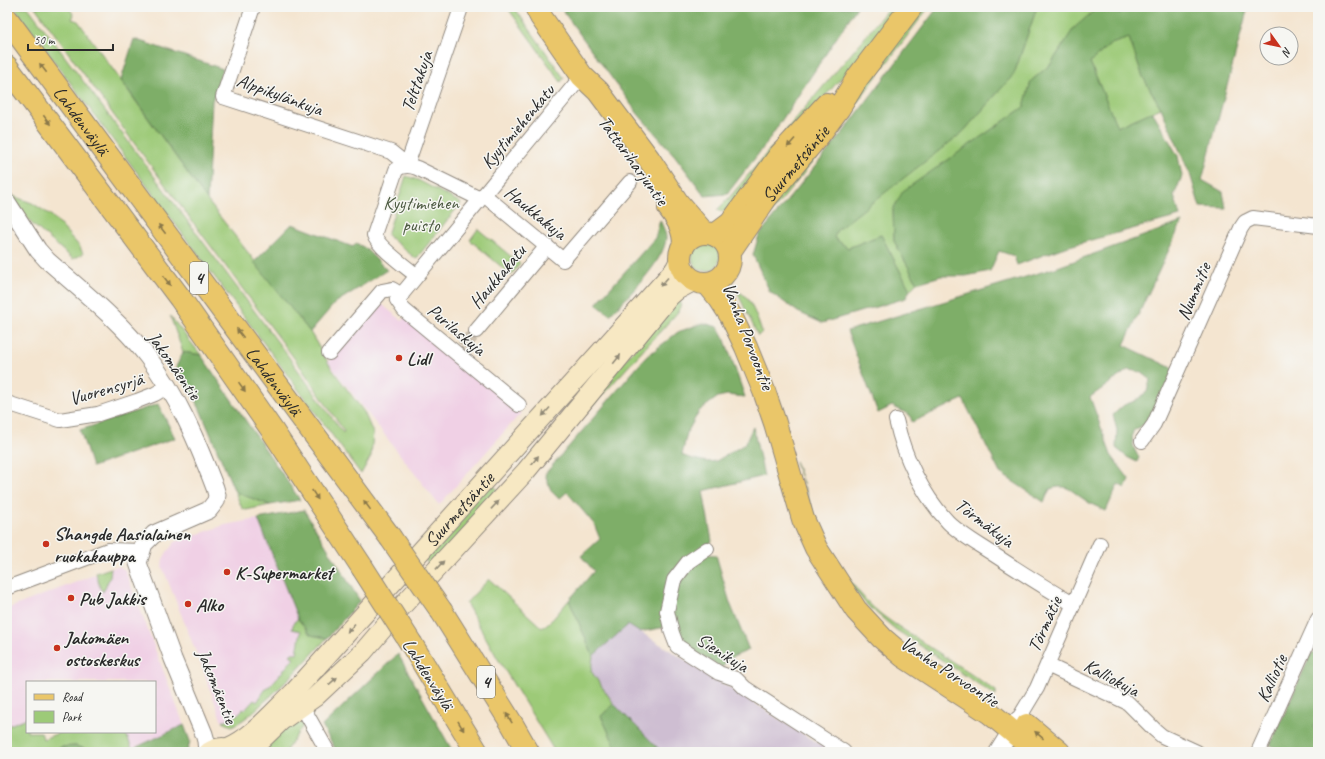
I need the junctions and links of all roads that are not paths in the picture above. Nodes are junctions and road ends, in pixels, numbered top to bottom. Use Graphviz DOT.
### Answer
graph roads {
  1 [pos="253,7"];
  2 [pos="911,7"];
  3 [pos="461,8"];
  4 [pos="536,10"];
  5 [pos="7,19"];
  6 [pos="7,67"];
  7 [pos="582,76"];
  8 [pos="858,77"];
  9 [pos="407,165"];
  10 [pos="630,182"];
  11 [pos="482,197"];
  12 [pos="7,202"];
  13 [pos="1318,226"];
  14 [pos="709,234"];
  15 [pos="547,246"];
  16 [pos="730,250"];
  17 [pos="682,252"];
  18 [pos="416,276"];
  19 [pos="709,279"];
  20 [pos="402,295"];
  21 [pos="476,331"];
  22 [pos="328,353"];
  23 [pos="168,386"];
  24 [pos="7,403"];
  25 [pos="519,405"];
  26 [pos="896,420"];
  27 [pos="1142,441"];
  28 [pos="1100,544"];
  29 [pos="707,549"];
  30 [pos="141,551"];
  31 [pos="7,588"];
  32 [pos="1073,604"];
  33 [pos="1318,619"];
  34 [pos="1047,665"];
  35 [pos="297,700"];
  36 [pos="1015,724"];
  37 [pos="220,750"];
  38 [pos="249,752"];
  39 [pos="328,752"];
  40 [pos="477,752"];
  41 [pos="528,752"];
  42 [pos="844,752"];
  43 [pos="998,752"];
  44 [pos="1037,752"];
  45 [pos="1059,752"];
  46 [pos="1196,752"];
  47 [pos="1258,752"];
  1 -- 9 [label="street, Alppikylänkuja"];
  2 -- 8 [label="main road, Suurmetsäntie"];
  3 -- 9 [label="street, Telttakuja"];
  4 -- 7 [label="main road, Tattariharjuntie"];
  41 -- 5 [label="main road, Lahdenväylä / 4, one-way, bridge"];
  6 -- 40 [label="main road, Lahdenväylä / 4, one-way, bridge"];
  7 -- 11 [label="street, Kyytimiehenkatu"];
  7 -- 14 [label="main road, Tattariharjuntie"];
  7 -- 17 [label="main road, Tattariharjuntie"];
  8 -- 14 [label="main road, Suurmetsäntie, one-way"];
  8 -- 16 [label="main road, Suurmetsäntie"];
  9 -- 11 [label="street"];
  9 -- 18 [label="street"];
  10 -- 15 [label="street, Haukkakuja"];
  11 -- 15 [label="street, Haukkakuja"];
  11 -- 18 [label="street, Kyytimiehenkatu"];
  12 -- 23 [label="street, Jakomäentie"];
  13 -- 27 [label="street, Nummitie"];
  14 -- 16 [label="main road"];
  14 -- 17 [label="main road"];
  15 -- 21 [label="street, Haukkakatu"];
  16 -- 19 [label="main road"];
  17 -- 19 [label="main road"];
  17 -- 35 [label="main road, Suurmetsäntie, one-way"];
  18 -- 20 [label="street"];
  35 -- 19 [label="main road, Suurmetsäntie, one-way"];
  19 -- 36 [label="main road, Vanha Porvoontie"];
  20 -- 22 [label="street"];
  20 -- 25 [label="street, Purilaskuja"];
  23 -- 24 [label="street, Vuorensyrjä"];
  23 -- 30 [label="street, Jakomäentie"];
  26 -- 32 [label="street, Törmäkuja"];
  28 -- 32 [label="street, Törmätie"];
  29 -- 42 [label="street, Sienikuja"];
  30 -- 31 [label="street"];
  30 -- 37 [label="street, Jakomäentie"];
  32 -- 34 [label="street, Törmätie"];
  33 -- 47 [label="street, Kalliotie"];
  34 -- 36 [label="street, Törmätie"];
  34 -- 46 [label="street, Kalliokuja"];
  35 -- 37 [label="main road, Suurmetsäntie"];
  35 -- 38 [label="main road, Suurmetsäntie"];
  35 -- 39 [label="street"];
  36 -- 43 [label="street"];
  36 -- 44 [label="main road, Vanha Porvoontie"];
  45 -- 36 [label="main road, Vanha Porvoontie, one-way"];
}
